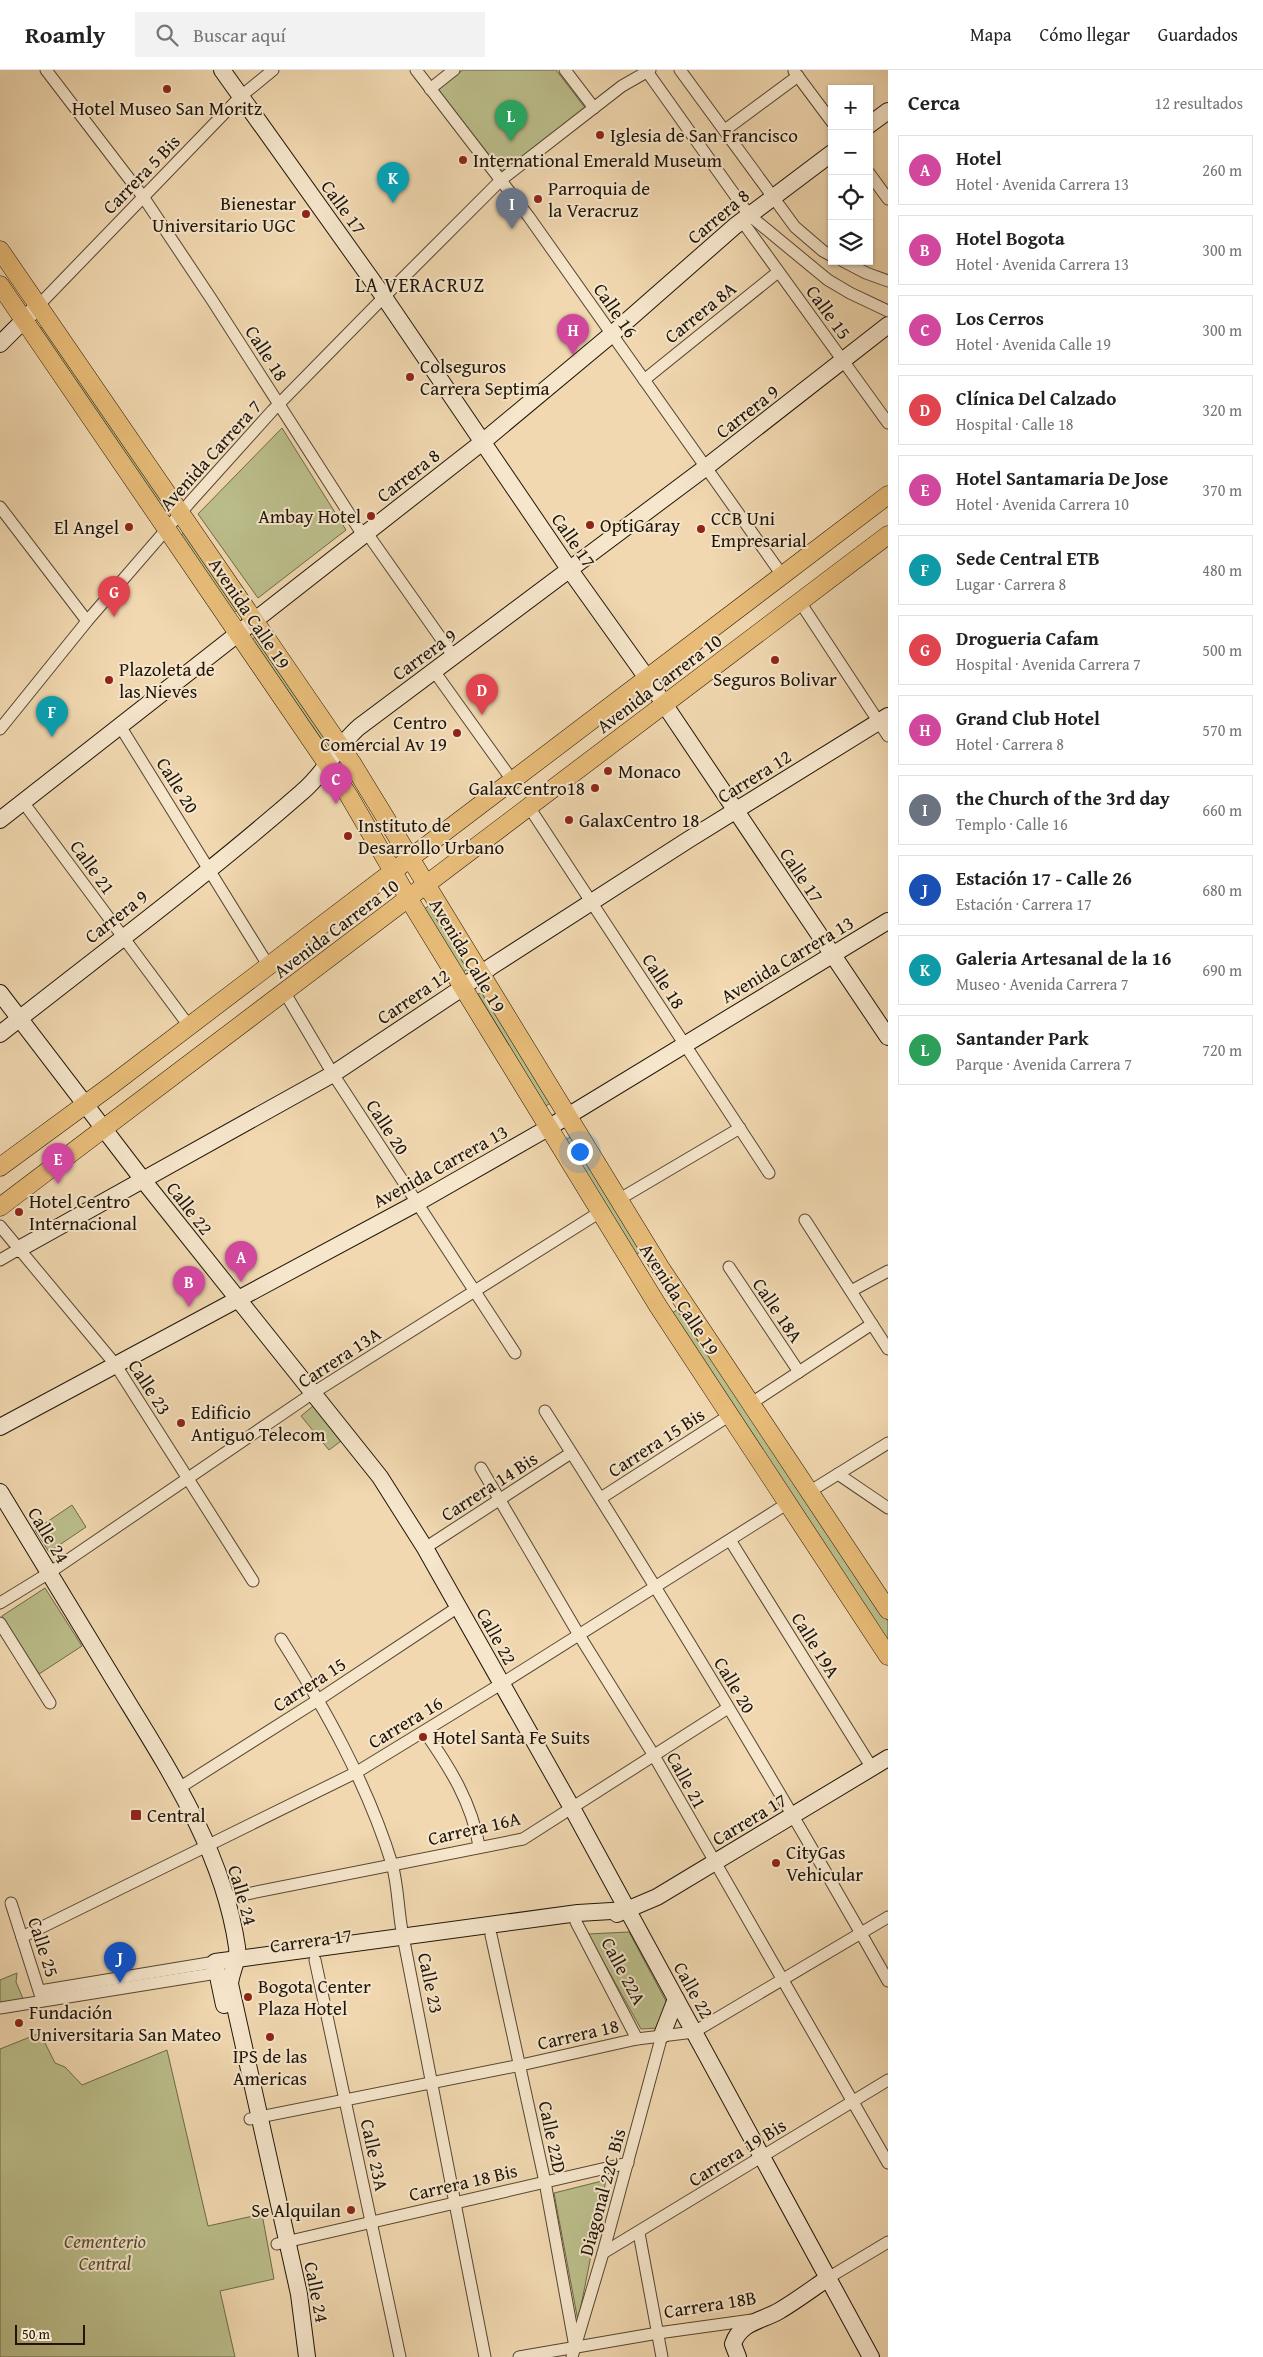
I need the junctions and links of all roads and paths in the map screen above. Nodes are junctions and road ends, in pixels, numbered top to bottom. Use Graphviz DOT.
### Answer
graph roads {
  1 [pos="46,70"];
  2 [pos="222,70"];
  3 [pos="273,70"];
  4 [pos="416,70"];
  5 [pos="454,70"];
  6 [pos="565,70"];
  7 [pos="680,70"];
  8 [pos="647,71"];
  9 [pos="796,73"];
  10 [pos="430,88"];
  11 [pos="240,97"];
  12 [pos="594,108"];
  13 [pos="888,111"];
  14 [pos="828,117"];
  15 [pos="873,122"];
  16 [pos="725,130"];
  17 [pos="828,156"];
  18 [pos="870,175"];
  19 [pos="500,180"];
  20 [pos="773,197"];
  21 [pos="144,198"];
  22 [pos="888,199"];
  23 [pos="748,218"];
  24 [pos="0,250"];
  25 [pos="828,254"];
  26 [pos="851,265"];
  27 [pos="778,272"];
  28 [pos="888,281"];
  29 [pos="0,285"];
  30 [pos="384,297"];
  31 [pos="37,306"];
  32 [pos="888,311"];
  33 [pos="23,320"];
  34 [pos="888,325"];
  35 [pos="612,334"];
  36 [pos="0,344"];
  37 [pos="844,362"];
  38 [pos="644,380"];
  39 [pos="279,404"];
  40 [pos="888,424"];
  41 [pos="482,440"];
  42 [pos="706,468"];
  43 [pos="888,495"];
  44 [pos="0,507"];
  45 [pos="180,514"];
  46 [pos="167,529"];
  47 [pos="364,534"];
  48 [pos="888,535"];
  49 [pos="571,570"];
  50 [pos="782,575"];
  51 [pos="800,602"];
  52 [pos="254,620"];
  53 [pos="87,621"];
  54 [pos="238,633"];
  55 [pos="454,657"];
  56 [pos="434,672"];
  57 [pos="646,678"];
  58 [pos="664,705"];
  59 [pos="884,719"];
  60 [pos="120,726"];
  61 [pos="0,729"];
  62 [pos="888,736"];
  63 [pos="341,747"];
  64 [pos="328,765"];
  65 [pos="512,780"];
  66 [pos="23,802"];
  67 [pos="529,807"];
  68 [pos="735,811"];
  69 [pos="0,820"];
  70 [pos="409,858"];
  71 [pos="209,869"];
  72 [pos="392,871"];
  73 [pos="426,886"];
  74 [pos="409,899"];
  75 [pos="592,902"];
  76 [pos="887,925"];
  77 [pos="122,936"];
  78 [pos="833,954"];
  79 [pos="268,965"];
  80 [pos="480,974"];
  81 [pos="463,988"];
  82 [pos="0,993"];
  83 [pos="285,993"];
  84 [pos="20,1018"];
  85 [pos="189,1026"];
  86 [pos="0,1034"];
  87 [pos="888,1037"];
  88 [pos="684,1044"];
  89 [pos="332,1074"];
  90 [pos="86,1104"];
  91 [pos="567,1117"];
  92 [pos="548,1128"];
  93 [pos="740,1128"];
  94 [pos="104,1129"];
  95 [pos="0,1167"];
  96 [pos="770,1173"];
  97 [pos="143,1180"];
  98 [pos="618,1200"];
  99 [pos="417,1203"];
  100 [pos="0,1207"];
  101 [pos="600,1212"];
  102 [pos="806,1220"];
  103 [pos="0,1226"];
  104 [pos="19,1249"];
  105 [pos="0,1260"];
  106 [pos="729,1267"];
  107 [pos="888,1270"];
  108 [pos="475,1291"];
  109 [pos="851,1291"];
  110 [pos="236,1299"];
  111 [pos="872,1324"];
  112 [pos="888,1349"];
  113 [pos="515,1352"];
  114 [pos="115,1364"];
  115 [pos="799,1372"];
  116 [pos="314,1393"];
  117 [pos="750,1404"];
  118 [pos="545,1411"];
  119 [pos="730,1415"];
  120 [pos="0,1427"];
  121 [pos="888,1443"];
  122 [pos="571,1452"];
  123 [pos="481,1468"];
  124 [pos="838,1474"];
  125 [pos="188,1479"];
  126 [pos="0,1492"];
  127 [pos="809,1492"];
  128 [pos="601,1498"];
  129 [pos="500,1500"];
  130 [pos="788,1503"];
  131 [pos="888,1508"];
  132 [pos="730,1540"];
  133 [pos="425,1548"];
  134 [pos="49,1573"];
  135 [pos="252,1581"];
  136 [pos="655,1587"];
  137 [pos="0,1604"];
  138 [pos="458,1607"];
  139 [pos="888,1610"];
  140 [pos="0,1623"];
  141 [pos="579,1635"];
  142 [pos="281,1639"];
  143 [pos="888,1656"];
  144 [pos="501,1684"];
  145 [pos="318,1700"];
  146 [pos="50,1703"];
  147 [pos="728,1708"];
  148 [pos="425,1732"];
  149 [pos="653,1754"];
  150 [pos="888,1758"];
  151 [pos="872,1768"];
  152 [pos="357,1772"];
  153 [pos="179,1788"];
  154 [pos="572,1808"];
  155 [pos="794,1815"];
  156 [pos="207,1846"];
  157 [pos="479,1846"];
  158 [pos="714,1863"];
  159 [pos="392,1865"];
  160 [pos="226,1898"];
  161 [pos="12,1903"];
  162 [pos="628,1910"];
  163 [pos="888,1917"];
  164 [pos="576,1922"];
  165 [pos="861,1933"];
  166 [pos="491,1935"];
  167 [pos="22,1937"];
  168 [pos="404,1942"];
  169 [pos="315,1960"];
  170 [pos="225,1967"];
  171 [pos="781,1980"];
  172 [pos="888,1981"];
  173 [pos="40,1991"];
  174 [pos="676,2000"];
  175 [pos="42,2003"];
  176 [pos="0,2008"];
  177 [pos="694,2032"];
  178 [pos="662,2035"];
  179 [pos="637,2039"];
  180 [pos="521,2065"];
  181 [pos="888,2080"];
  182 [pos="433,2082"];
  183 [pos="345,2099"];
  184 [pos="853,2102"];
  185 [pos="254,2118"];
  186 [pos="763,2157"];
  187 [pos="628,2163"];
  188 [pos="888,2163"];
  189 [pos="545,2182"];
  190 [pos="455,2202"];
  191 [pos="371,2221"];
  192 [pos="635,2235"];
  193 [pos="888,2242"];
  194 [pos="282,2243"];
  195 [pos="604,2253"];
  196 [pos="828,2278"];
  197 [pos="754,2320"];
  198 [pos="658,2333"];
  199 [pos="574,2352"];
  200 [pos="296,2357"];
  201 [pos="307,2357"];
  202 [pos="400,2357"];
  203 [pos="485,2357"];
  204 [pos="519,2357"];
  205 [pos="662,2357"];
  206 [pos="738,2357"];
  207 [pos="871,2357"];
  1 -- 21 [label="street, Calle 18"];
  2 -- 11 [label="street, Calle 17"];
  3 -- 11 [label="street, Carrera 5 Bis"];
  4 -- 10 [label="street, Calle 16"];
  5 -- 10 [label="street"];
  6 -- 12 [label="street"];
  7 -- 16 [label="street"];
  8 -- 12 [label="street, Avenida Carrera 7"];
  8 -- 23 [label="street"];
  9 -- 14 [label="street"];
  9 -- 16 [label="street"];
  10 -- 19 [label="street, Calle 16"];
  11 -- 21 [label="street, Carrera 5 Bis"];
  11 -- 30 [label="street, Calle 17"];
  12 -- 19 [label="street, Avenida Carrera 7"];
  13 -- 15 [label="street"];
  16 -- 20 [label="street"];
  17 -- 20 [label="street, Carrera 8"];
  18 -- 22 [label="street"];
  19 -- 30 [label="street, Avenida Carrera 7"];
  19 -- 35 [label="street, Calle 16"];
  20 -- 23 [label="street, Carrera 8"];
  20 -- 25 [label="street"];
  21 -- 31 [label="street, Carrera 5 Bis"];
  21 -- 39 [label="street, Calle 18"];
  23 -- 27 [label="street, Calle 15"];
  23 -- 32 [label="street"];
  23 -- 35 [label="street, Carrera 8"];
  24 -- 31 [label="main road, Avenida Calle 19"];
  26 -- 28 [label="street"];
  27 -- 37 [label="street, Calle 15"];
  27 -- 38 [label="street, Carrera 8A"];
  29 -- 33 [label="main road, Avenida Calle 19"];
  30 -- 39 [label="street, Avenida Carrera 7"];
  30 -- 41 [label="street, Calle 17"];
  31 -- 33 [label="street"];
  31 -- 45 [label="main road, Avenida Calle 19"];
  33 -- 36 [label="street"];
  33 -- 46 [label="main road, Avenida Calle 19"];
  34 -- 37 [label="street, Carrera 9"];
  35 -- 38 [label="street, Calle 16"];
  35 -- 41 [label="street, Carrera 8"];
  37 -- 40 [label="street, Calle 15"];
  37 -- 42 [label="street, Carrera 9"];
  38 -- 42 [label="street, Calle 16"];
  39 -- 45 [label="street, Avenida Carrera 7"];
  39 -- 47 [label="street, Calle 18"];
  41 -- 47 [label="street, Carrera 8"];
  41 -- 49 [label="street, Calle 17"];
  42 -- 49 [label="street, Carrera 9"];
  42 -- 50 [label="street, Calle 16"];
  43 -- 50 [label="main road, Avenida Carrera 10"];
  44 -- 53 [label="street"];
  45 -- 46 [label="street, Avenida Carrera 7"];
  45 -- 52 [label="main road, Avenida Calle 19"];
  46 -- 53 [label="street, Avenida Carrera 7"];
  46 -- 54 [label="main road, Avenida Calle 19"];
  47 -- 52 [label="street, Carrera 8"];
  47 -- 55 [label="street, Calle 18"];
  48 -- 51 [label="main road, Avenida Carrera 10"];
  49 -- 55 [label="street, Carrera 9"];
  49 -- 57 [label="street, Calle 17"];
  50 -- 57 [label="main road, Avenida Carrera 10"];
  51 -- 58 [label="main road, Avenida Carrera 10"];
  51 -- 59 [label="street"];
  52 -- 54 [label="street, Carrera 8"];
  52 -- 63 [label="main road, Avenida Calle 19"];
  53 -- 61 [label="street, Avenida Carrera 7"];
  54 -- 60 [label="street, Carrera 8"];
  54 -- 64 [label="main road, Avenida Calle 19"];
  55 -- 56 [label="street, Carrera 9"];
  56 -- 63 [label="street, Carrera 9"];
  56 -- 65 [label="street"];
  57 -- 58 [label="street, Calle 17"];
  57 -- 65 [label="main road, Avenida Carrera 10"];
  58 -- 67 [label="main road, Avenida Carrera 10"];
  58 -- 68 [label="street, Calle 17"];
  59 -- 62 [label="street"];
  59 -- 68 [label="street, Carrera 12"];
  60 -- 66 [label="street, Carrera 8"];
  60 -- 71 [label="street, Calle 20"];
  63 -- 64 [label="street, Carrera 9"];
  63 -- 70 [label="main road, Avenida Calle 19"];
  64 -- 71 [label="street, Carrera 9"];
  64 -- 72 [label="main road, Avenida Calle 19"];
  65 -- 70 [label="main road, Avenida Carrera 10"];
  66 -- 69 [label="street, Carrera 8"];
  66 -- 77 [label="street, Calle 21"];
  67 -- 73 [label="main road, Avenida Carrera 10"];
  67 -- 75 [label="street, Calle 18"];
  68 -- 75 [label="street, Carrera 12"];
  68 -- 78 [label="street, Calle 17"];
  70 -- 72 [label="main road, Avenida Carrera 10"];
  70 -- 73 [label="main road, Avenida Calle 19"];
  71 -- 77 [label="street, Carrera 9"];
  71 -- 79 [label="street, Calle 20"];
  72 -- 74 [label="main road, Avenida Calle 19"];
  72 -- 79 [label="main road, Avenida Carrera 10"];
  73 -- 74 [label="main road, Avenida Carrera 10"];
  73 -- 80 [label="main road, Avenida Calle 19"];
  74 -- 81 [label="main road, Avenida Calle 19"];
  74 -- 83 [label="main road, Avenida Carrera 10"];
  75 -- 80 [label="street, Carrera 12"];
  75 -- 88 [label="street, Calle 18"];
  76 -- 78 [label="street, Avenida Carrera 13"];
  77 -- 84 [label="street, Carrera 9"];
  77 -- 85 [label="street, Calle 21"];
  78 -- 87 [label="street, Calle 17"];
  78 -- 88 [label="street, Avenida Carrera 13"];
  79 -- 85 [label="main road, Avenida Carrera 10"];
  80 -- 81 [label="street, Carrera 12"];
  80 -- 91 [label="main road, Avenida Calle 19"];
  81 -- 89 [label="street, Carrera 12"];
  81 -- 92 [label="main road, Avenida Calle 19"];
  82 -- 84 [label="street, Calle 22"];
  83 -- 89 [label="street, Calle 20"];
  83 -- 94 [label="main road, Avenida Carrera 10"];
  84 -- 86 [label="street, Carrera 9"];
  84 -- 90 [label="street, Calle 22"];
  85 -- 90 [label="main road, Avenida Carrera 10"];
  88 -- 91 [label="street, Avenida Carrera 13"];
  88 -- 93 [label="street, Calle 18"];
  89 -- 97 [label="street, Carrera 12"];
  89 -- 99 [label="street, Calle 20"];
  90 -- 94 [label="street, Calle 22"];
  90 -- 95 [label="main road, Avenida Carrera 10"];
  91 -- 92 [label="street, Avenida Carrera 13"];
  91 -- 98 [label="main road, Avenida Calle 19"];
  92 -- 99 [label="street, Avenida Carrera 13"];
  92 -- 101 [label="main road, Avenida Calle 19"];
  93 -- 96 [label="street, Calle 18"];
  93 -- 98 [label="street"];
  94 -- 97 [label="street, Calle 22"];
  94 -- 100 [label="main road, Avenida Carrera 10"];
  97 -- 104 [label="street, Carrera 12"];
  97 -- 110 [label="street, Calle 22"];
  98 -- 117 [label="main road, Avenida Calle 19"];
  99 -- 108 [label="street, Calle 20"];
  99 -- 110 [label="street, Avenida Carrera 13"];
  101 -- 108 [label="street, Carrera 13A"];
  101 -- 119 [label="main road, Avenida Calle 19"];
  102 -- 109 [label="street"];
  103 -- 104 [label="street, Calle 23"];
  104 -- 105 [label="street, Carrera 12"];
  104 -- 114 [label="street, Calle 23"];
  106 -- 115 [label="street, Calle 18A"];
  107 -- 109 [label="street"];
  108 -- 113 [label="street, Calle 20"];
  108 -- 116 [label="street, Carrera 13A"];
  109 -- 111 [label="street"];
  110 -- 114 [label="street, Avenida Carrera 13"];
  110 -- 116 [label="street, Calle 22"];
  111 -- 112 [label="street"];
  111 -- 115 [label="street"];
  114 -- 120 [label="street, Avenida Carrera 13"];
  114 -- 125 [label="street, Calle 23"];
  115 -- 117 [label="street"];
  116 -- 125 [label="street, Carrera 13A"];
  116 -- 133 [label="street, Calle 22"];
  117 -- 127 [label="main road, Avenida Calle 19"];
  118 -- 122 [label="street, Calle 20"];
  119 -- 128 [label="street, Carrera 15 Bis"];
  119 -- 130 [label="main road, Avenida Calle 19"];
  121 -- 124 [label="street"];
  122 -- 128 [label="street, Calle 20"];
  122 -- 129 [label="street, Carrera 14 Bis"];
  123 -- 129 [label="street, Calle 21"];
  124 -- 127 [label="street"];
  124 -- 131 [label="street"];
  125 -- 134 [label="street, Carrera 13A"];
  125 -- 135 [label="street, Calle 23"];
  126 -- 134 [label="street, Calle 24"];
  127 -- 139 [label="main road, Avenida Calle 19"];
  128 -- 136 [label="street, Calle 20"];
  129 -- 133 [label="street, Carrera 14 Bis"];
  129 -- 141 [label="street, Calle 21"];
  130 -- 132 [label="street, Carrera 16"];
  130 -- 143 [label="main road, Avenida Calle 19"];
  132 -- 136 [label="street, Carrera 16"];
  132 -- 151 [label="street, Calle 19A"];
  133 -- 138 [label="street, Calle 22"];
  134 -- 137 [label="street, Carrera 13A"];
  134 -- 153 [label="street, Calle 24"];
  136 -- 141 [label="street, Carrera 16"];
  136 -- 147 [label="street, Calle 20"];
  138 -- 144 [label="street, Calle 22"];
  138 -- 145 [label="street, Carrera 15"];
  140 -- 146 [label="street"];
  141 -- 144 [label="street, Carrera 16"];
  141 -- 149 [label="street, Calle 21"];
  142 -- 145 [label="street, Calle 23"];
  144 -- 148 [label="street, Carrera 16"];
  144 -- 154 [label="street, Calle 22"];
  145 -- 152 [label="street, Calle 23"];
  145 -- 153 [label="street, Carrera 15"];
  147 -- 149 [label="street, Carrera 16A"];
  147 -- 155 [label="street, Calle 20"];
  148 -- 152 [label="street, Carrera 16"];
  148 -- 157 [label="street"];
  149 -- 154 [label="street, Carrera 16A"];
  149 -- 158 [label="street, Calle 21"];
  150 -- 151 [label="street, Carrera 17"];
  151 -- 155 [label="street, Carrera 17"];
  152 -- 156 [label="street, Carrera 16"];
  152 -- 159 [label="street, Calle 23"];
  153 -- 156 [label="street, Calle 24"];
  154 -- 157 [label="street, Carrera 16A"];
  154 -- 162 [label="street, Calle 22"];
  155 -- 158 [label="street, Carrera 17"];
  155 -- 165 [label="street, Calle 20"];
  156 -- 160 [label="street, Calle 24"];
  156 -- 167 [label="street, Carrera 16"];
  157 -- 159 [label="street, Carrera 16A"];
  158 -- 162 [label="street, Carrera 17"];
  158 -- 171 [label="street, Calle 21"];
  159 -- 160 [label="street, Carrera 16A"];
  159 -- 168 [label="street, Calle 23"];
  160 -- 170 [label="street, Calle 24"];
  161 -- 167 [label="street, Calle 25"];
  162 -- 164 [label="street, Carrera 17"];
  162 -- 168 [label="street, Carrera 17"];
  162 -- 174 [label="street, Calle 22"];
  163 -- 165 [label="street, Carrera 18"];
  164 -- 166 [label="street, Carrera 17"];
  164 -- 179 [label="street, Calle 22A"];
  165 -- 171 [label="street, Carrera 18"];
  165 -- 172 [label="street, Calle 20"];
  166 -- 168 [label="street, Carrera 17"];
  166 -- 180 [label="street, Calle 22D"];
  167 -- 173 [label="street, Calle 25"];
  168 -- 169 [label="street, Carrera 17"];
  168 -- 170 [label="street, Carrera 17"];
  168 -- 182 [label="street, Calle 23"];
  169 -- 170 [label="street, Carrera 17"];
  169 -- 183 [label="street, Calle 23A"];
  170 -- 173 [label="street, Carrera 17"];
  170 -- 175 [label="street, Carrera 17"];
  170 -- 185 [label="street, Calle 24"];
  171 -- 177 [label="street, Carrera 18"];
  171 -- 184 [label="street, Calle 21"];
  173 -- 175 [label="street, Calle 25"];
  174 -- 177 [label="street, Calle 22"];
  174 -- 178 [label="street"];
  175 -- 176 [label="street, Carrera 17"];
  177 -- 178 [label="street, Carrera 18"];
  177 -- 186 [label="street, Calle 22"];
  178 -- 179 [label="street, Carrera 18"];
  178 -- 187 [label="street, Diagonal 22C Bis"];
  179 -- 180 [label="street, Carrera 18"];
  180 -- 182 [label="street, Carrera 18"];
  180 -- 189 [label="street, Calle 22D"];
  181 -- 184 [label="street, Carrera 19 Bis"];
  182 -- 183 [label="street, Carrera 18"];
  182 -- 190 [label="street, Calle 23"];
  183 -- 185 [label="street, Carrera 18"];
  183 -- 191 [label="street, Calle 23A"];
  184 -- 186 [label="street, Carrera 19 Bis"];
  184 -- 188 [label="street, Calle 21"];
  185 -- 194 [label="street, Calle 24"];
  186 -- 192 [label="street, Carrera 19 Bis"];
  186 -- 196 [label="street, Calle 22"];
  187 -- 189 [label="street, Carrera 18 Bis"];
  187 -- 195 [label="street, Diagonal 22C Bis"];
  189 -- 190 [label="street, Carrera 18 Bis"];
  189 -- 199 [label="street, Calle 22D"];
  190 -- 191 [label="street, Carrera 18 Bis"];
  190 -- 203 [label="street, Calle 23"];
  191 -- 194 [label="street, Carrera 18 Bis"];
  191 -- 202 [label="street, Calle 23A"];
  192 -- 195 [label="street, Carrera 19 Bis"];
  192 -- 198 [label="street"];
  193 -- 196 [label="street, Carrera 18B"];
  194 -- 200 [label="street, Calle 24"];
  194 -- 201 [label="street, Calle 24"];
  195 -- 199 [label="street, Diagonal 22C Bis"];
  196 -- 197 [label="street, Carrera 18B"];
  196 -- 207 [label="street, Calle 22"];
  197 -- 198 [label="street, Carrera 18B"];
  197 -- 206 [label="street"];
  198 -- 199 [label="street, Carrera 18B"];
  198 -- 205 [label="street"];
  199 -- 204 [label="street, Carrera 18B"];
}
